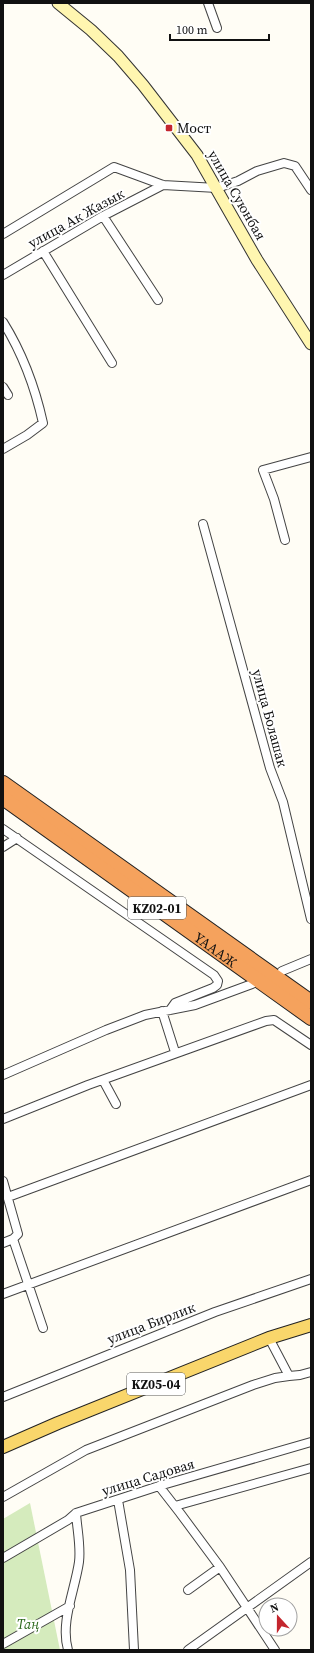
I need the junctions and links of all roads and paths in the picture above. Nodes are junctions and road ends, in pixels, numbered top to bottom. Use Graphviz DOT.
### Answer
graph roads {
  1 [pos="58,3"];
  2 [pos="208,3"];
  3 [pos="217,28"];
  4 [pos="163,185"];
  5 [pos="217,188"];
  6 [pos="311,190"];
  7 [pos="103,216"];
  8 [pos="3,234"];
  9 [pos="43,251"];
  10 [pos="3,274"];
  11 [pos="158,300"];
  12 [pos="3,322"];
  13 [pos="311,344"];
  14 [pos="112,363"];
  15 [pos="3,387"];
  16 [pos="8,395"];
  17 [pos="3,449"];
  18 [pos="311,457"];
  19 [pos="203,524"];
  20 [pos="285,540"];
  21 [pos="3,784"];
  22 [pos="3,798"];
  23 [pos="3,828"];
  24 [pos="16,838"];
  25 [pos="3,847"];
  26 [pos="311,919"];
  27 [pos="311,959"];
  28 [pos="282,971"];
  29 [pos="252,984"];
  30 [pos="311,1002"];
  31 [pos="166,1010"];
  32 [pos="311,1018"];
  33 [pos="311,1045"];
  34 [pos="175,1052"];
  35 [pos="3,1076"];
  36 [pos="103,1080"];
  37 [pos="311,1085"];
  38 [pos="116,1104"];
  39 [pos="3,1119"];
  40 [pos="3,1180"];
  41 [pos="311,1180"];
  42 [pos="8,1197"];
  43 [pos="13,1239"];
  44 [pos="3,1243"];
  45 [pos="311,1279"];
  46 [pos="28,1285"];
  47 [pos="3,1294"];
  48 [pos="311,1325"];
  49 [pos="44,1328"];
  50 [pos="269,1338"];
  51 [pos="311,1372"];
  52 [pos="289,1376"];
  53 [pos="3,1397"];
  54 [pos="311,1442"];
  55 [pos="3,1448"];
  56 [pos="311,1468"];
  57 [pos="159,1486"];
  58 [pos="3,1497"];
  59 [pos="118,1500"];
  60 [pos="175,1506"];
  61 [pos="76,1513"];
  62 [pos="3,1558"];
  63 [pos="311,1562"];
  64 [pos="220,1567"];
  65 [pos="188,1590"];
  66 [pos="70,1606"];
  67 [pos="246,1607"];
  68 [pos="3,1644"];
  69 [pos="68,1650"];
  70 [pos="134,1650"];
  71 [pos="188,1650"];
  72 [pos="275,1650"];
  1 -- 5 [label="main road, улица Суюнбая"];
  2 -- 3 [label="street"];
  4 -- 5 [label="street, улица Ак Жазык"];
  4 -- 7 [label="street, улица Ак Жазык"];
  4 -- 8 [label="street, улица Ак Жазык"];
  5 -- 6 [label="street"];
  5 -- 13 [label="main road, улица Суюнбая"];
  7 -- 9 [label="street, улица Ак Жазык"];
  7 -- 11 [label="street"];
  9 -- 10 [label="street, улица Ак Жазык"];
  9 -- 14 [label="street"];
  12 -- 17 [label="street"];
  15 -- 16 [label="street"];
  18 -- 20 [label="street"];
  19 -- 26 [label="street, улица Болашак"];
  21 -- 30 [label="highway, ҮАААЖ / KZ02-01"];
  22 -- 32 [label="highway, ҮАААЖ / KZ02-01"];
  23 -- 24 [label="street"];
  24 -- 25 [label="street"];
  24 -- 31 [label="street"];
  27 -- 28 [label="street"];
  29 -- 31 [label="street"];
  31 -- 34 [label="street"];
  31 -- 35 [label="street"];
  33 -- 34 [label="street"];
  34 -- 36 [label="street"];
  36 -- 38 [label="street"];
  36 -- 39 [label="street"];
  37 -- 42 [label="street"];
  40 -- 42 [label="street"];
  41 -- 46 [label="street"];
  42 -- 43 [label="street"];
  43 -- 44 [label="street"];
  43 -- 46 [label="street"];
  45 -- 53 [label="street, улица Бирлик"];
  46 -- 47 [label="street"];
  46 -- 49 [label="street"];
  48 -- 50 [label="main road, KZ05-04"];
  50 -- 52 [label="street"];
  50 -- 55 [label="main road, KZ05-04"];
  51 -- 52 [label="street"];
  52 -- 58 [label="street"];
  54 -- 57 [label="street, улица Садовая"];
  56 -- 60 [label="street"];
  57 -- 59 [label="street, улица Садовая"];
  57 -- 60 [label="street"];
  59 -- 61 [label="street, улица Садовая"];
  59 -- 70 [label="street"];
  60 -- 64 [label="street"];
  61 -- 62 [label="street, улица Садовая"];
  61 -- 66 [label="street"];
  63 -- 67 [label="street"];
  64 -- 65 [label="street"];
  64 -- 67 [label="street"];
  66 -- 68 [label="street"];
  66 -- 69 [label="street"];
  67 -- 71 [label="street"];
  67 -- 72 [label="street"];
}
